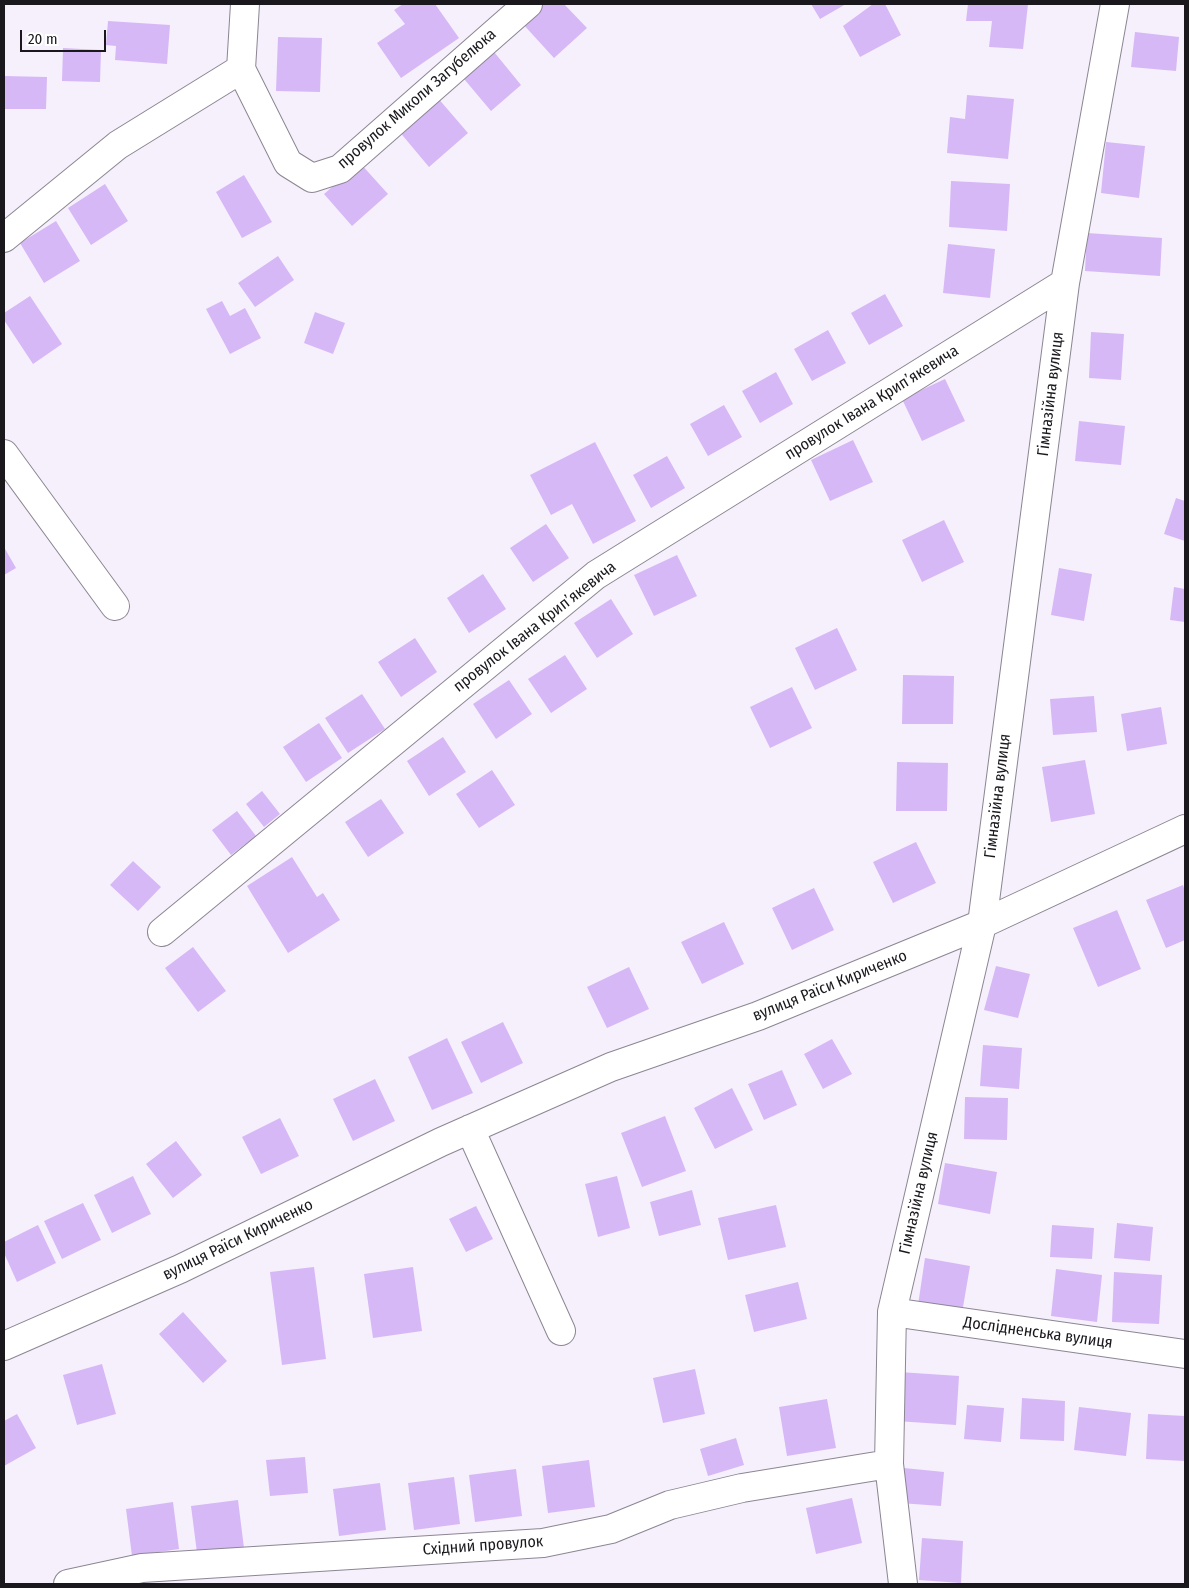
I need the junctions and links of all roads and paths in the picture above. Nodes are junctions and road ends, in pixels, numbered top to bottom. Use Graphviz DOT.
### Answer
graph roads {
  1 [pos="245,4"];
  2 [pos="528,4"];
  3 [pos="1115,4"];
  4 [pos="241,69"];
  5 [pos="4,238"];
  6 [pos="1065,283"];
  7 [pos="4,454"];
  8 [pos="115,606"];
  9 [pos="1185,830"];
  10 [pos="982,924"];
  11 [pos="162,932"];
  12 [pos="470,1129"];
  13 [pos="892,1312"];
  14 [pos="561,1331"];
  15 [pos="4,1346"];
  16 [pos="1185,1354"];
  17 [pos="889,1464"];
  18 [pos="68,1584"];
  19 [pos="904,1584"];
  1 -- 4 [label="street"];
  2 -- 4 [label="street, провулок Миколи Загубелюка"];
  3 -- 6 [label="street, Гімназійна вулиця"];
  4 -- 5 [label="street"];
  6 -- 10 [label="street, Гімназійна вулиця"];
  6 -- 11 [label="street, провулок Івана Крипʼякевича"];
  7 -- 8 [label="street"];
  9 -- 10 [label="street, вулиця Раїси Кириченко"];
  10 -- 12 [label="street, вулиця Раїси Кириченко"];
  10 -- 13 [label="street, Гімназійна вулиця"];
  12 -- 14 [label="street"];
  12 -- 15 [label="street, вулиця Раїси Кириченко"];
  13 -- 16 [label="street, Дослідненська вулиця"];
  13 -- 17 [label="street, Гімназійна вулиця"];
  17 -- 18 [label="street, Східний провулок"];
  17 -- 19 [label="street, Гімназійна вулиця"];
}
